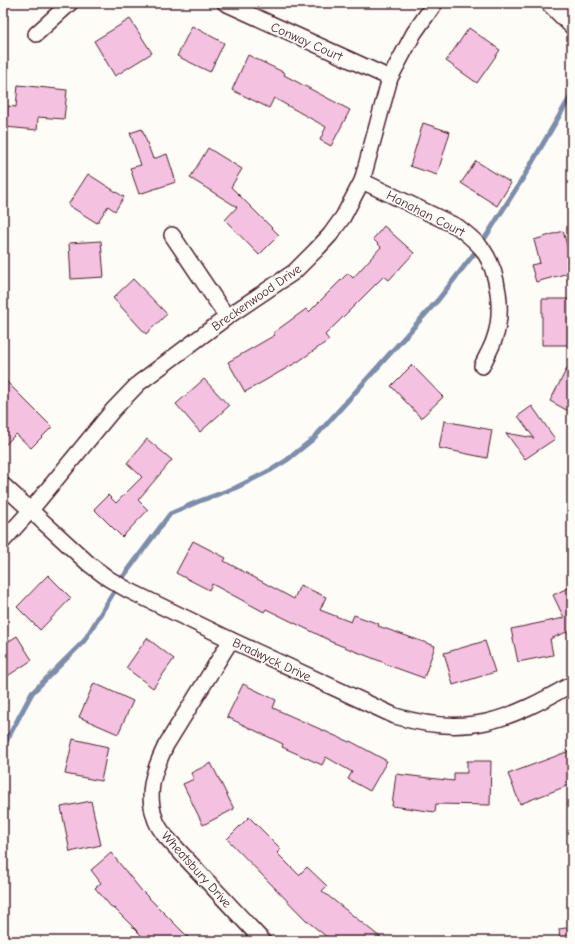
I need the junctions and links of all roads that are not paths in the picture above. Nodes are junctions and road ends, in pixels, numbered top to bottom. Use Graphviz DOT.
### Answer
graph roads {
  1 [pos="70,3"];
  2 [pos="225,3"];
  3 [pos="434,3"];
  4 [pos="551,3"];
  5 [pos="572,24"];
  6 [pos="36,34"];
  7 [pos="390,78"];
  8 [pos="362,182"];
  9 [pos="172,235"];
  10 [pos="226,317"];
  11 [pos="482,366"];
  12 [pos="3,485"];
  13 [pos="30,511"];
  14 [pos="3,541"];
  15 [pos="231,640"];
  16 [pos="572,684"];
  17 [pos="263,941"];
  1 -- 6 [label="street"];
  2 -- 7 [label="street, Conway Court"];
  3 -- 7 [label="street, Breckenwood Drive"];
  4 -- 5 [label="street"];
  7 -- 8 [label="street, Breckenwood Drive"];
  8 -- 10 [label="street, Breckenwood Drive"];
  8 -- 11 [label="street, Hanahan Court"];
  9 -- 10 [label="street"];
  10 -- 13 [label="street, Breckenwood Drive"];
  12 -- 13 [label="street, Bradwyck Drive"];
  13 -- 14 [label="street, Breckenwood Drive"];
  13 -- 15 [label="street, Bradwyck Drive"];
  15 -- 16 [label="street, Bradwyck Drive"];
  15 -- 17 [label="street, Wheatsbury Drive"];
}
